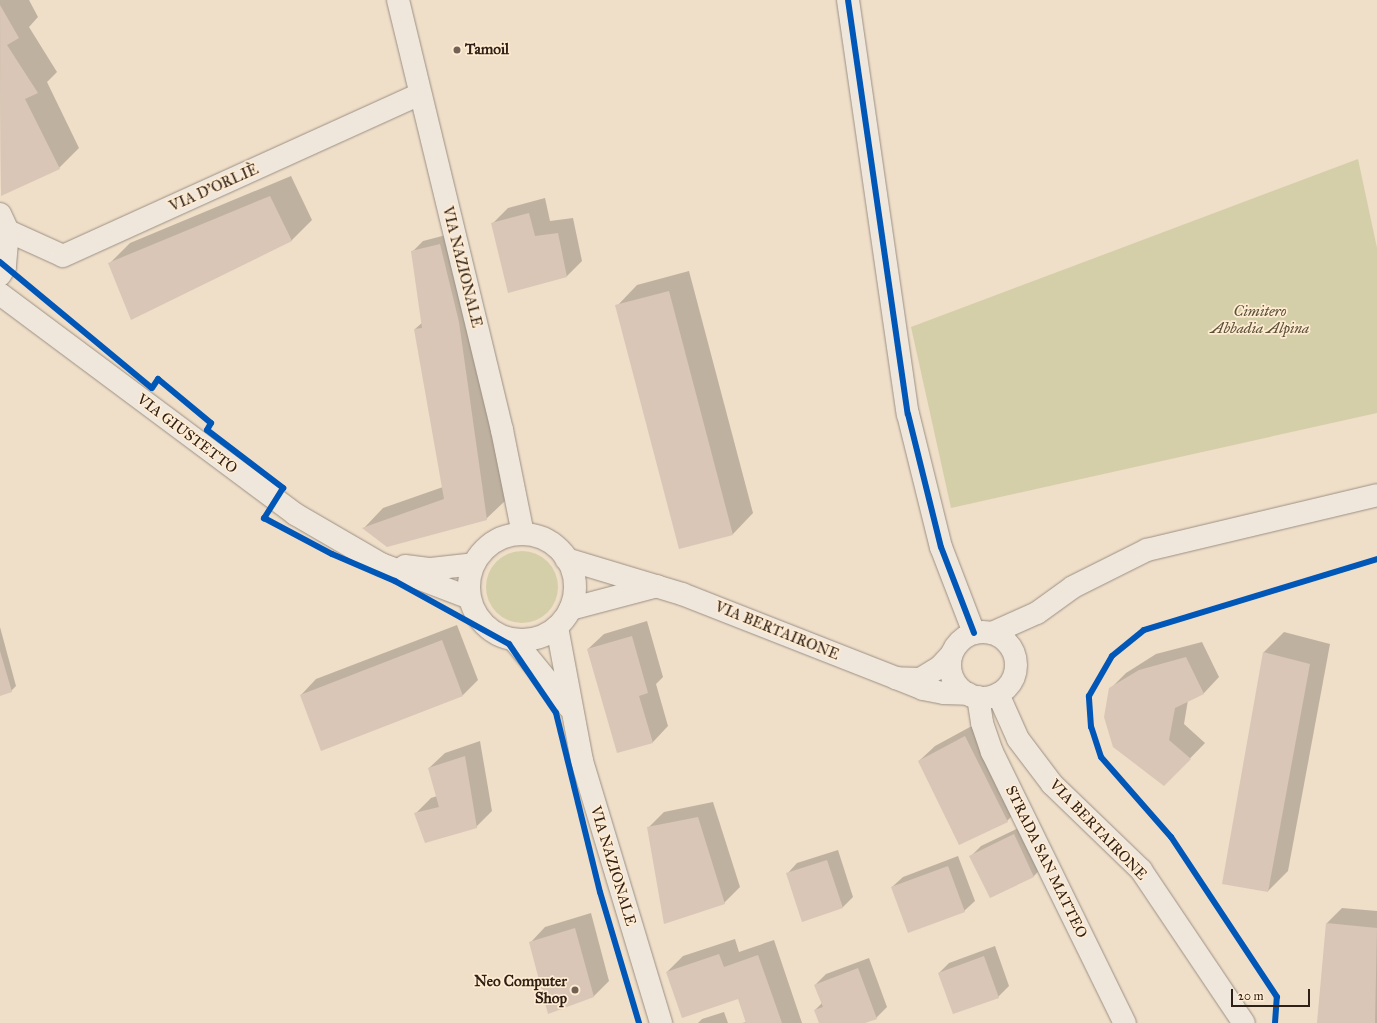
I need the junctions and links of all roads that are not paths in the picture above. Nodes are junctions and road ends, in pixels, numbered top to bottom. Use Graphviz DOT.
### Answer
graph roads {
  1 [pos="398,0"];
  2 [pos="848,0"];
  3 [pos="420,94"];
  4 [pos="4,222"];
  5 [pos="0,275"];
  6 [pos="0,294"];
  7 [pos="1377,495"];
  8 [pos="523,534"];
  9 [pos="566,559"];
  10 [pos="381,564"];
  11 [pos="474,564"];
  12 [pos="657,586"];
  13 [pos="470,598"];
  14 [pos="570,609"];
  15 [pos="557,627"];
  16 [pos="983,633"];
  17 [pos="514,640"];
  18 [pos="952,655"];
  19 [pos="896,678"];
  20 [pos="982,695"];
  21 [pos="570,708"];
  22 [pos="661,1023"];
  23 [pos="1125,1023"];
  24 [pos="1244,1023"];
  1 -- 3 [label="street, VIA NAZIONALE"];
  2 -- 16 [label="street"];
  3 -- 4 [label="street, VIA D'ORLIÈ"];
  3 -- 8 [label="street, VIA NAZIONALE"];
  4 -- 5 [label="street"];
  6 -- 10 [label="street, VIA GIUSTETTO"];
  7 -- 16 [label="street"];
  8 -- 9 [label="street"];
  8 -- 11 [label="street"];
  9 -- 12 [label="street, VIA BERTAIRONE"];
  9 -- 14 [label="street"];
  10 -- 11 [label="street, VIA GIUSTETTO"];
  10 -- 13 [label="street, VIA GIUSTETTO"];
  11 -- 13 [label="street"];
  12 -- 14 [label="street"];
  12 -- 19 [label="street, VIA BERTAIRONE"];
  13 -- 17 [label="street"];
  14 -- 15 [label="street"];
  15 -- 17 [label="street"];
  15 -- 21 [label="street, VIA NAZIONALE"];
  16 -- 18 [label="street"];
  16 -- 20 [label="street"];
  17 -- 21 [label="street, VIA NAZIONALE"];
  18 -- 19 [label="street"];
  18 -- 20 [label="street"];
  19 -- 20 [label="street, VIA BERTAIRONE"];
  20 -- 23 [label="street, STRADA SAN MATTEO"];
  20 -- 24 [label="street, VIA BERTAIRONE"];
  21 -- 22 [label="street, VIA NAZIONALE"];
}
